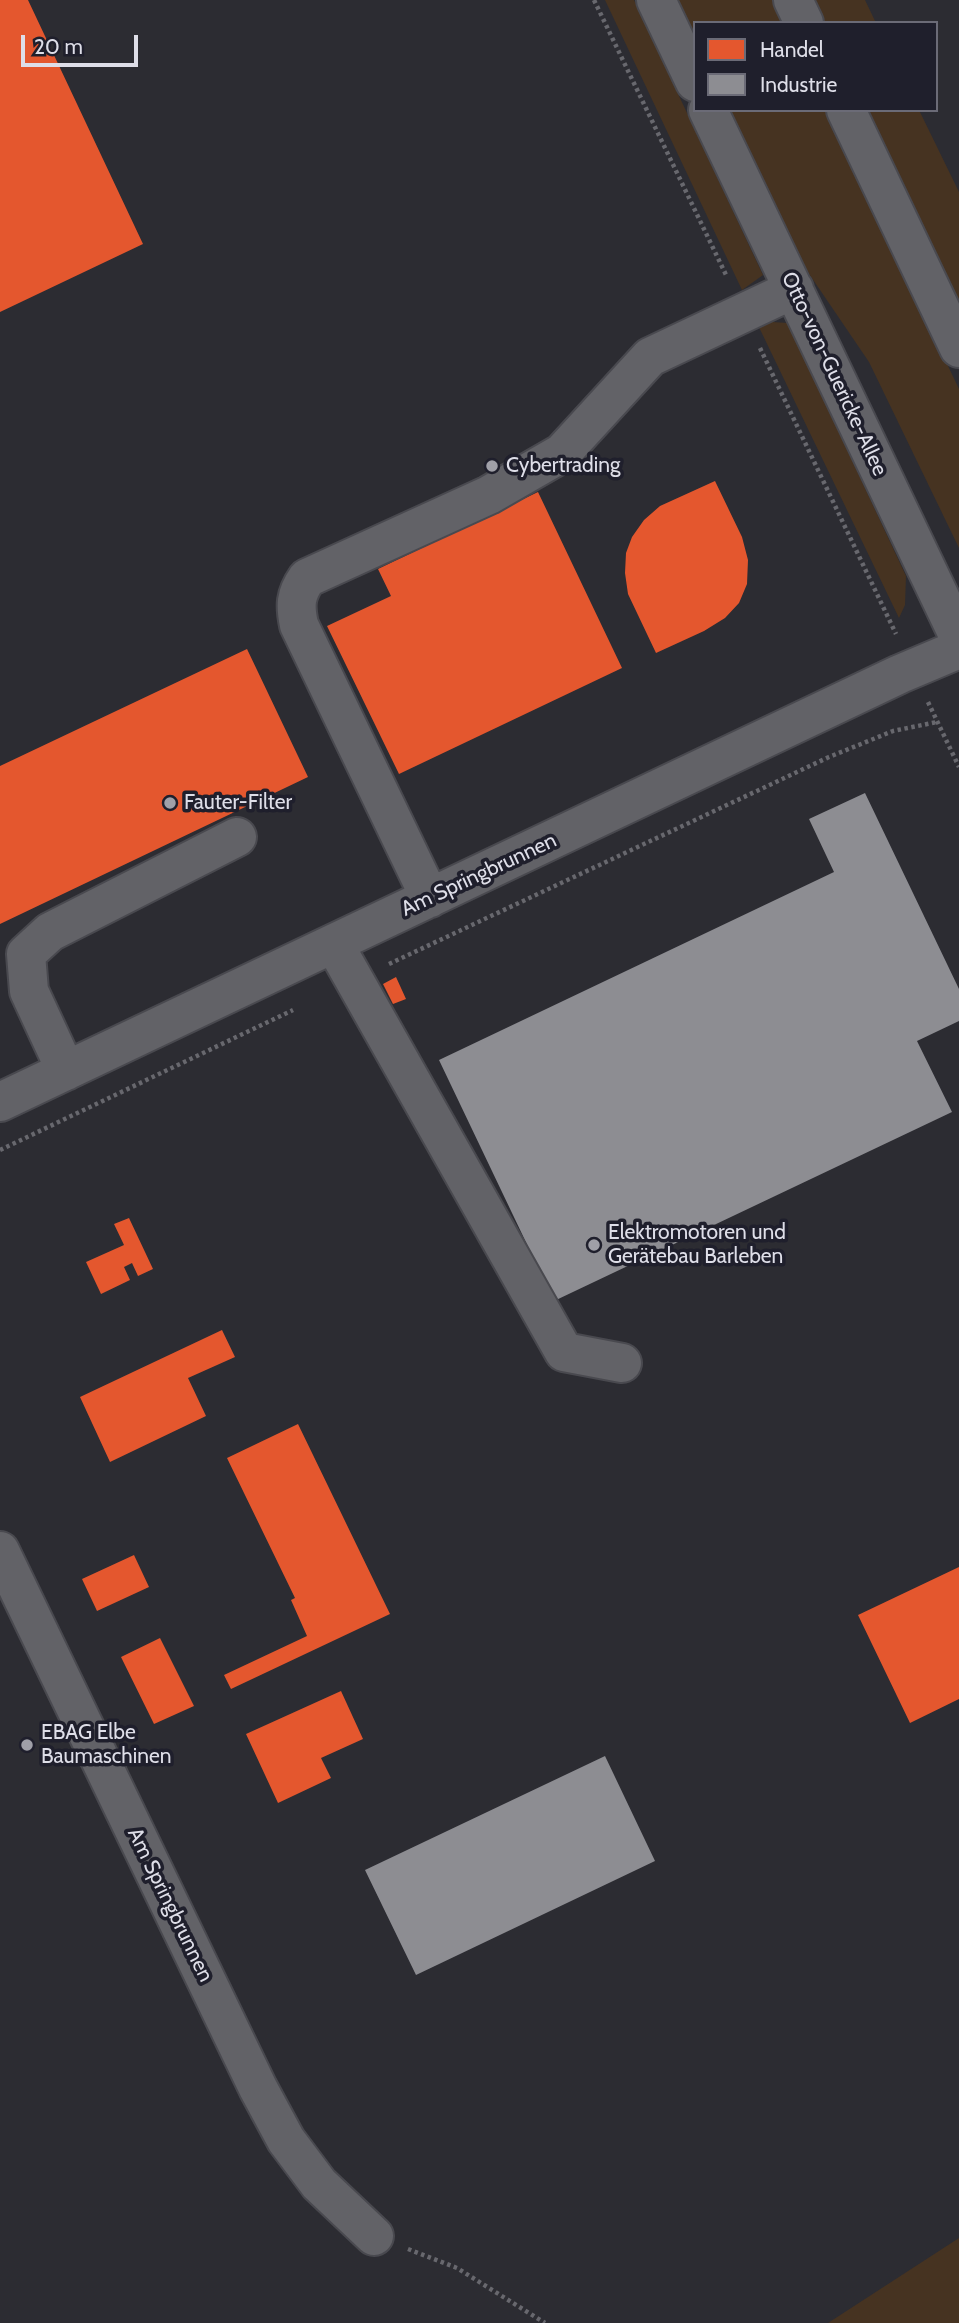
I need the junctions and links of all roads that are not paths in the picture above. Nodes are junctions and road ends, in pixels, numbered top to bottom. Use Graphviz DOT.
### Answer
graph roads {
  1 [pos="656,0"];
  2 [pos="793,0"];
  3 [pos="803,21"];
  4 [pos="693,78"];
  5 [pos="709,112"];
  6 [pos="847,112"];
  7 [pos="794,289"];
  8 [pos="959,348"];
  9 [pos="959,637"];
  10 [pos="959,649"];
  11 [pos="237,836"];
  12 [pos="430,898"];
  13 [pos="334,944"];
  14 [pos="66,1071"];
  15 [pos="0,1102"];
  16 [pos="621,1363"];
  17 [pos="0,1551"];
  18 [pos="374,2236"];
  1 -- 4 [label="street"];
  2 -- 3 [label="street"];
  5 -- 7 [label="street, Otto-von-Guericke-Allee"];
  6 -- 8 [label="street"];
  7 -- 9 [label="street, Otto-von-Guericke-Allee"];
  7 -- 12 [label="street"];
  10 -- 12 [label="street, Am Springbrunnen"];
  11 -- 14 [label="street"];
  12 -- 13 [label="street, Am Springbrunnen"];
  13 -- 14 [label="street, Am Springbrunnen"];
  13 -- 16 [label="street"];
  14 -- 15 [label="street, Am Springbrunnen"];
  17 -- 18 [label="street, Am Springbrunnen"];
}
